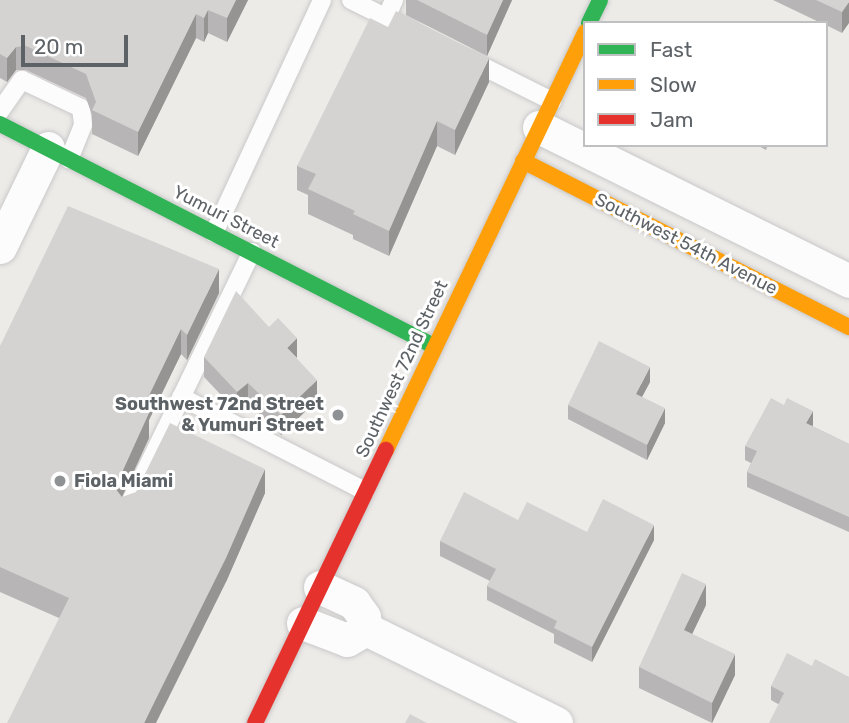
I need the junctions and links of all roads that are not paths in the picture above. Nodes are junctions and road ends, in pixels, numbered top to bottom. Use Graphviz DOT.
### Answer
graph roads {
  1 [pos="323,0"];
  2 [pos="351,0"];
  3 [pos="394,0"];
  4 [pos="600,0"];
  5 [pos="386,18"];
  6 [pos="590,21"];
  7 [pos="583,36"];
  8 [pos="434,42"];
  9 [pos="457,54"];
  10 [pos="0,111"];
  11 [pos="545,114"];
  12 [pos="0,124"];
  13 [pos="583,135"];
  14 [pos="605,147"];
  15 [pos="59,154"];
  16 [pos="523,161"];
  17 [pos="214,233"];
  18 [pos="0,247"];
  19 [pos="252,252"];
  20 [pos="849,281"];
  21 [pos="849,327"];
  22 [pos="434,346"];
  23 [pos="181,397"];
  24 [pos="365,491"];
  25 [pos="125,511"];
  26 [pos="320,587"];
  27 [pos="303,623"];
  28 [pos="366,629"];
  29 [pos="255,723"];
  30 [pos="556,723"];
  1 -- 17 [label="lane"];
  2 -- 5 [label="lane"];
  3 -- 5 [label="lane"];
  4 -- 6 [label="street"];
  5 -- 8 [label="lane"];
  7 -- 11 [label="street, Southwest 72nd Street"];
  9 -- 11 [label="lane"];
  10 -- 15 [label="lane"];
  11 -- 13 [label="street"];
  11 -- 16 [label="street, Southwest 72nd Street"];
  12 -- 15 [label="street, Yumuri Street"];
  14 -- 20 [label="street"];
  15 -- 17 [label="street, Yumuri Street"];
  15 -- 18 [label="street"];
  16 -- 21 [label="street, Southwest 54th Avenue"];
  16 -- 22 [label="street, Southwest 72nd Street"];
  17 -- 19 [label="street, Yumuri Street"];
  19 -- 22 [label="street, Yumuri Street"];
  19 -- 23 [label="lane"];
  22 -- 24 [label="street, Southwest 72nd Street"];
  23 -- 24 [label="lane"];
  23 -- 25 [label="lane"];
  24 -- 26 [label="street, Southwest 72nd Street"];
  26 -- 27 [label="street, Southwest 72nd Street"];
  26 -- 28 [label="street"];
  27 -- 28 [label="street"];
  27 -- 29 [label="street, Southwest 72nd Street"];
  28 -- 30 [label="street"];
}
